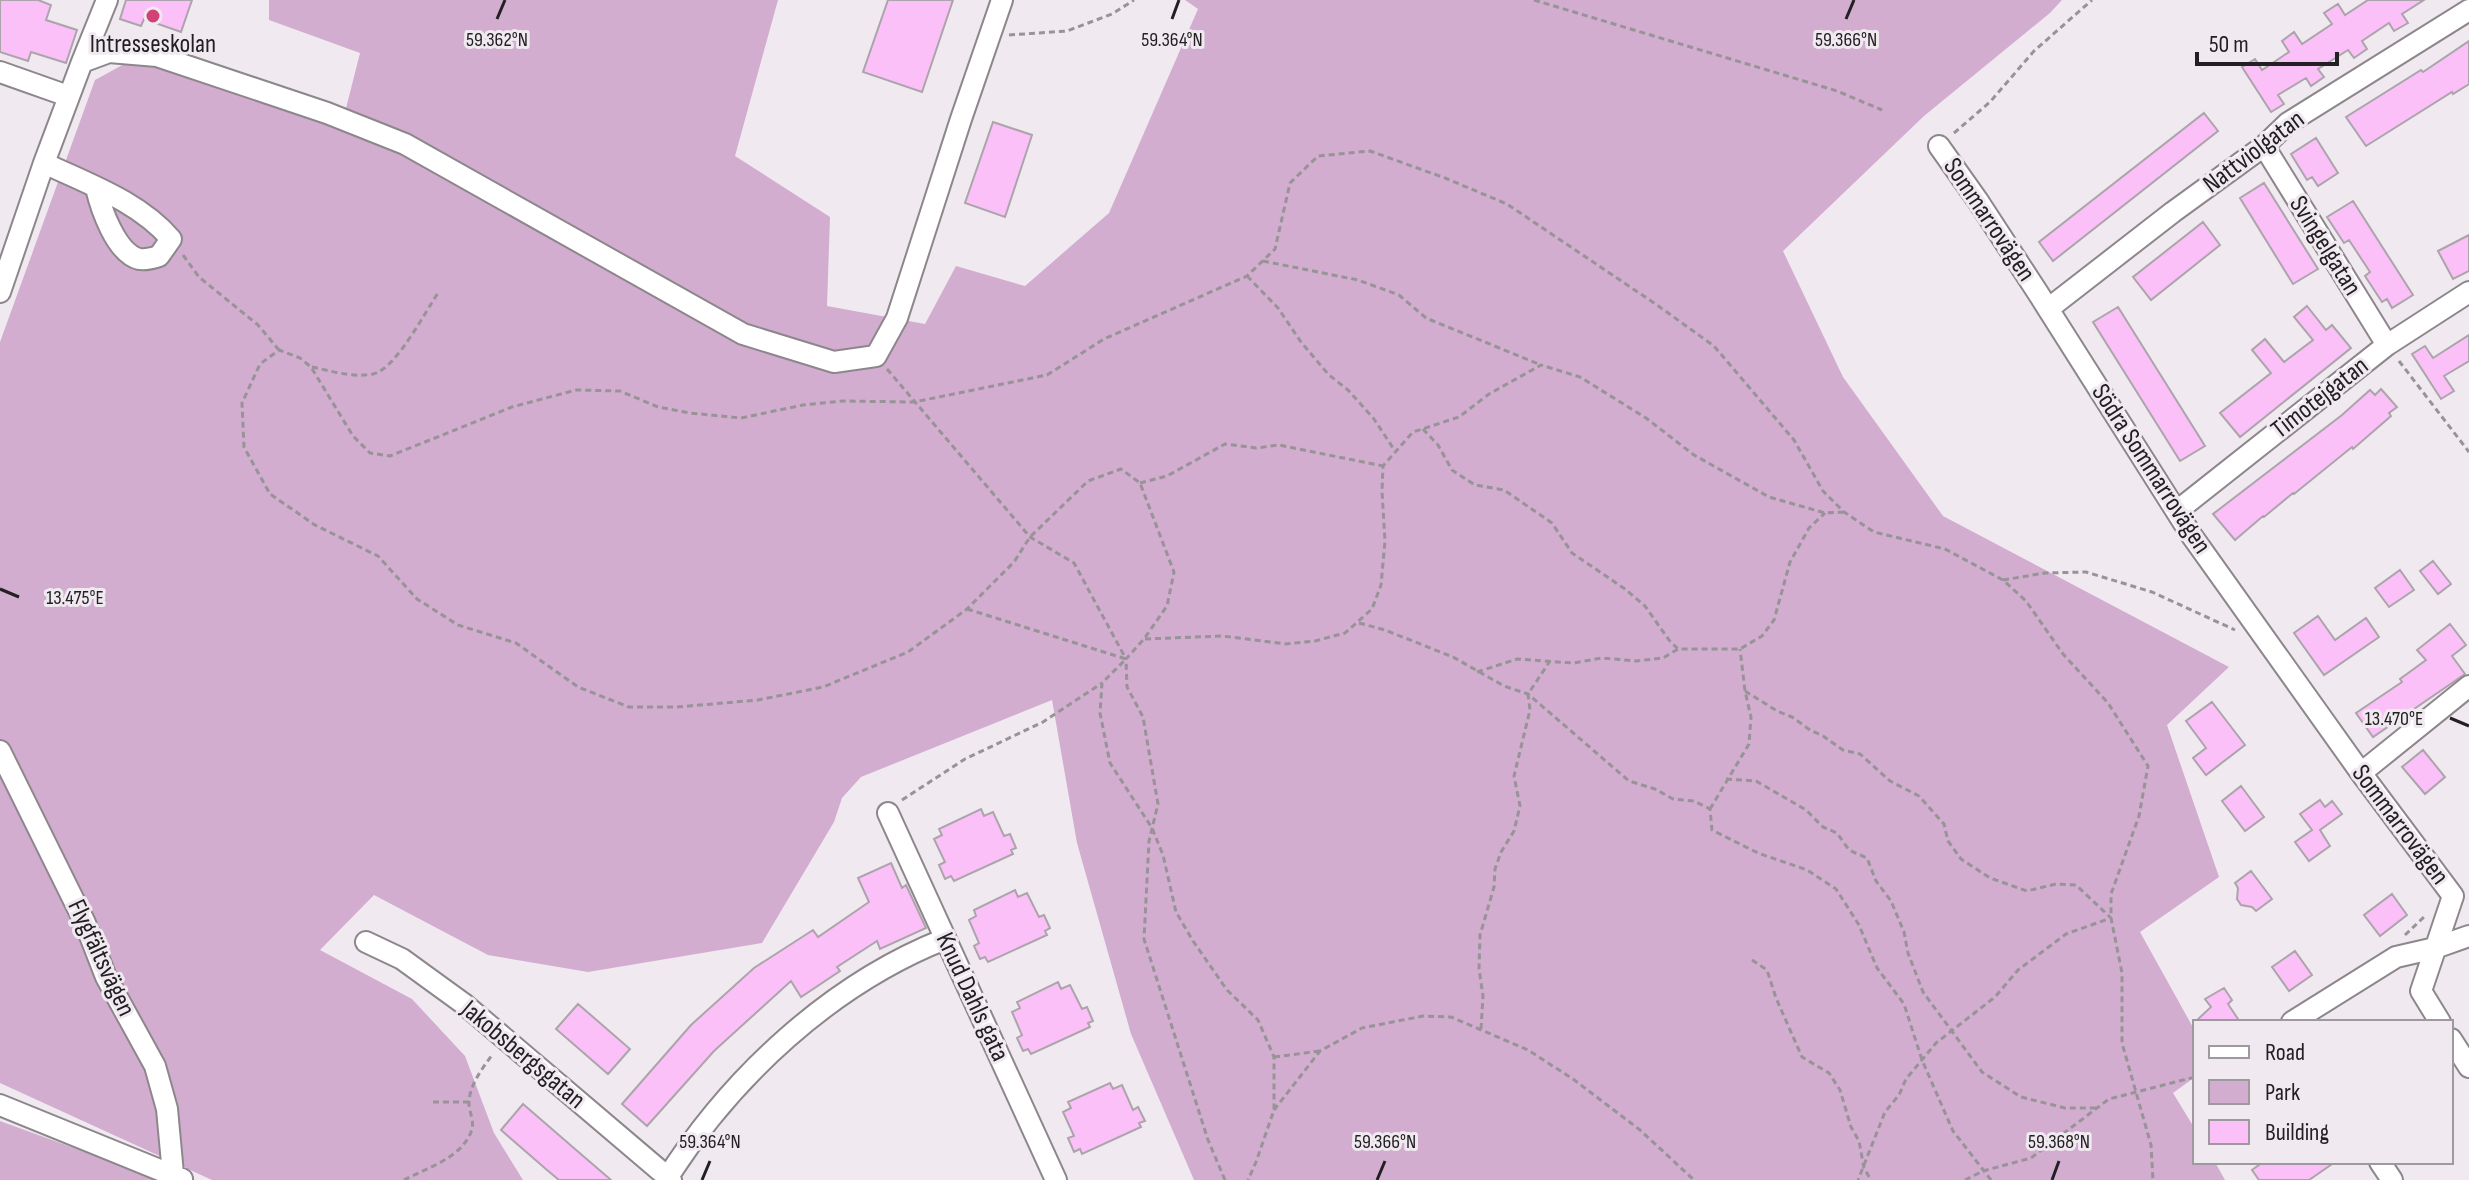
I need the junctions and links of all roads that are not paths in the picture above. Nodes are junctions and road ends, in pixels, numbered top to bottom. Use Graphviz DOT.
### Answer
graph roads {
  1 [pos="107,0"];
  2 [pos="1002,0"];
  3 [pos="2469,10"];
  4 [pos="82,62"];
  5 [pos="0,72"];
  6 [pos="68,96"];
  7 [pos="1939,146"];
  8 [pos="2264,146"];
  9 [pos="44,163"];
  10 [pos="96,188"];
  11 [pos="0,292"];
  12 [pos="2469,292"];
  13 [pos="2043,301"];
  14 [pos="2387,345"];
  15 [pos="2177,511"];
  16 [pos="2267,642"];
  17 [pos="2469,686"];
  18 [pos="0,751"];
  19 [pos="2361,773"];
  20 [pos="888,813"];
  21 [pos="2469,936"];
  22 [pos="945,939"];
  23 [pos="366,942"];
  24 [pos="2435,948"];
  25 [pos="2295,1020"];
  26 [pos="2439,1020"];
  27 [pos="2453,1042"];
  28 [pos="2469,1067"];
  29 [pos="0,1105"];
  30 [pos="179,1177"];
  31 [pos="668,1179"];
  32 [pos="1056,1180"];
  1 -- 4 [label="street"];
  2 -- 4 [label="street"];
  3 -- 8 [label="street, Nattviolgatan"];
  4 -- 6 [label="street"];
  5 -- 6 [label="street"];
  6 -- 9 [label="street"];
  7 -- 13 [label="street, Sommarrovägen"];
  8 -- 13 [label="street, Nattviolgatan"];
  8 -- 14 [label="street, Svingelgatan"];
  9 -- 10 [label="street"];
  9 -- 11 [label="street"];
  10 -- 10 [label="street"];
  12 -- 14 [label="street, Timotejgatan"];
  13 -- 15 [label="street, Södra Sommarrovägen"];
  14 -- 15 [label="street, Timotejgatan"];
  15 -- 16 [label="street, Södra Sommarrovägen"];
  16 -- 19 [label="street, Sommarrovägen"];
  17 -- 19 [label="street"];
  18 -- 30 [label="street, Flygfältsvägen"];
  19 -- 24 [label="street, Sommarrovägen"];
  20 -- 22 [label="street, Knud Dahls gata"];
  21 -- 24 [label="street"];
  22 -- 31 [label="street"];
  22 -- 32 [label="street, Knud Dahls gata"];
  23 -- 31 [label="street, Jakobsbergsgatan"];
  24 -- 25 [label="street"];
  24 -- 26 [label="street, Sommarrovägen"];
  27 -- 28 [label="street"];
  29 -- 30 [label="street"];
}
